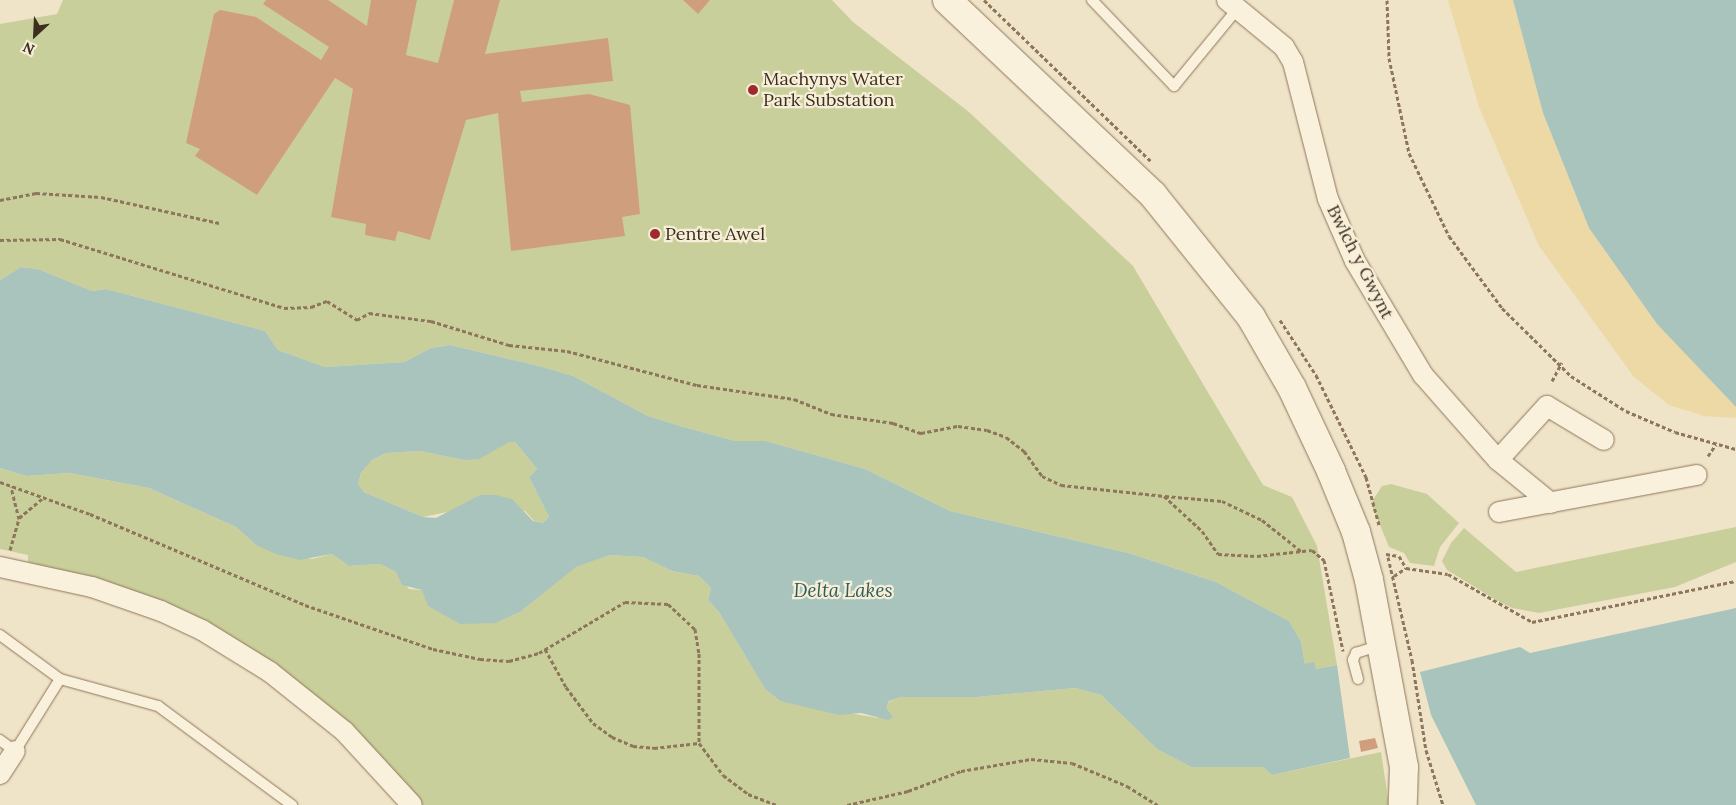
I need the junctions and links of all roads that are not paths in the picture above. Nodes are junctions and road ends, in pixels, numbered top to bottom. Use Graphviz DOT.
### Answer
graph roads {
  1 [pos="947,0"];
  2 [pos="1092,0"];
  3 [pos="1233,4"];
  4 [pos="1604,440"];
  5 [pos="1498,460"];
  6 [pos="1697,474"];
  7 [pos="1551,502"];
  8 [pos="1499,512"];
  9 [pos="3,568"];
  10 [pos="0,634"];
  11 [pos="1393,656"];
  12 [pos="60,678"];
  13 [pos="1358,679"];
  14 [pos="8,745"];
  15 [pos="1404,767"];
  16 [pos="0,774"];
  17 [pos="292,805"];
  18 [pos="412,805"];
  19 [pos="1403,805"];
  20 [pos="1420,805"];
  1 -- 11 [label="main road"];
  2 -- 3 [label="lane"];
  3 -- 5 [label="street, Bwlch y Gwynt"];
  4 -- 5 [label="street"];
  5 -- 7 [label="street, Bwlch y Gwynt"];
  6 -- 7 [label="street"];
  7 -- 8 [label="street"];
  9 -- 18 [label="street"];
  10 -- 12 [label="lane"];
  11 -- 13 [label="lane"];
  11 -- 15 [label="main road"];
  12 -- 14 [label="lane"];
  12 -- 17 [label="lane"];
  14 -- 16 [label="street"];
  15 -- 19 [label="main road"];
  15 -- 20 [label="main road"];
}
